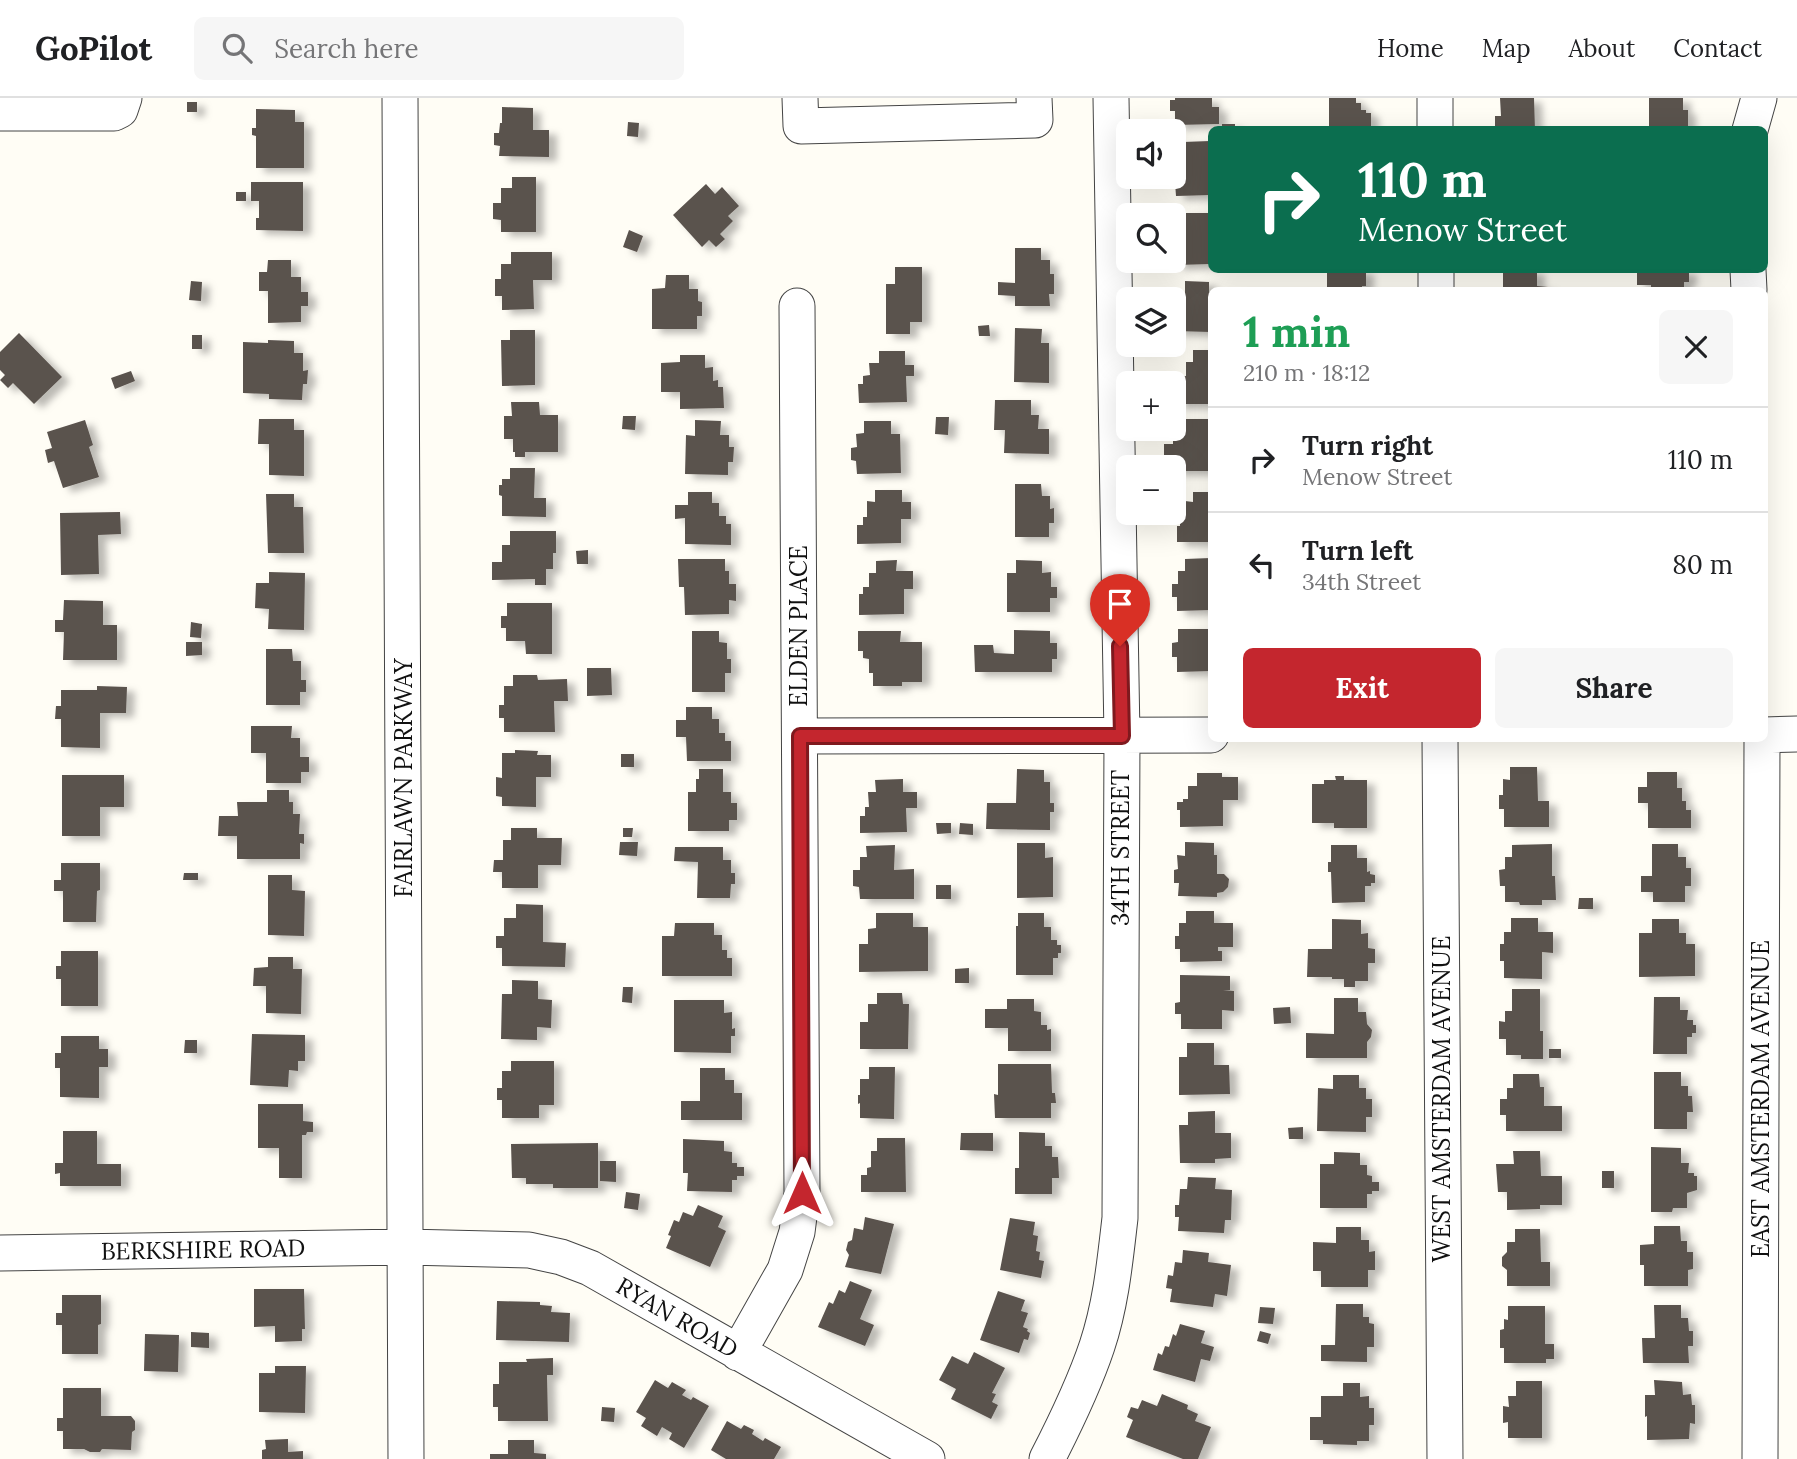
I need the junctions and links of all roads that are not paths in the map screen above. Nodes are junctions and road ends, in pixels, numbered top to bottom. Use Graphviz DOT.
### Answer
graph roads {
  1 [pos="124,98"];
  2 [pos="400,98"];
  3 [pos="800,98"];
  4 [pos="1034,98"];
  5 [pos="1111,98"];
  6 [pos="1435,98"];
  7 [pos="1744,98"];
  8 [pos="1759,98"];
  9 [pos="0,113"];
  10 [pos="1435,126"];
  11 [pos="1745,126"];
  12 [pos="1751,126"];
  13 [pos="797,306"];
  14 [pos="1797,734"];
  15 [pos="1208,735"];
  16 [pos="800,736"];
  17 [pos="1122,736"];
  18 [pos="1768,736"];
  19 [pos="1440,742"];
  20 [pos="1763,742"];
  21 [pos="406,1247"];
  22 [pos="0,1253"];
  23 [pos="738,1353"];
  24 [pos="406,1459"];
  25 [pos="927,1459"];
  26 [pos="1047,1459"];
  27 [pos="1445,1459"];
  28 [pos="1760,1459"];
  1 -- 9 [label="street"];
  2 -- 21 [label="street, FAIRLAWN PARKWAY"];
  3 -- 4 [label="street"];
  5 -- 17 [label="street, 34TH STREET"];
  6 -- 10 [label="street"];
  7 -- 11 [label="street"];
  8 -- 12 [label="street"];
  13 -- 16 [label="street, ELDEN PLACE"];
  14 -- 18 [label="street"];
  15 -- 17 [label="street"];
  16 -- 17 [label="street"];
  16 -- 23 [label="street, ELDEN PLACE"];
  17 -- 26 [label="street, 34TH STREET"];
  19 -- 27 [label="street, WEST AMSTERDAM AVENUE"];
  20 -- 28 [label="street, EAST AMSTERDAM AVENUE"];
  21 -- 22 [label="street, BERKSHIRE ROAD"];
  21 -- 23 [label="street, RYAN ROAD"];
  21 -- 24 [label="street, FAIRLAWN PARKWAY"];
  23 -- 25 [label="street, RYAN ROAD"];
}
